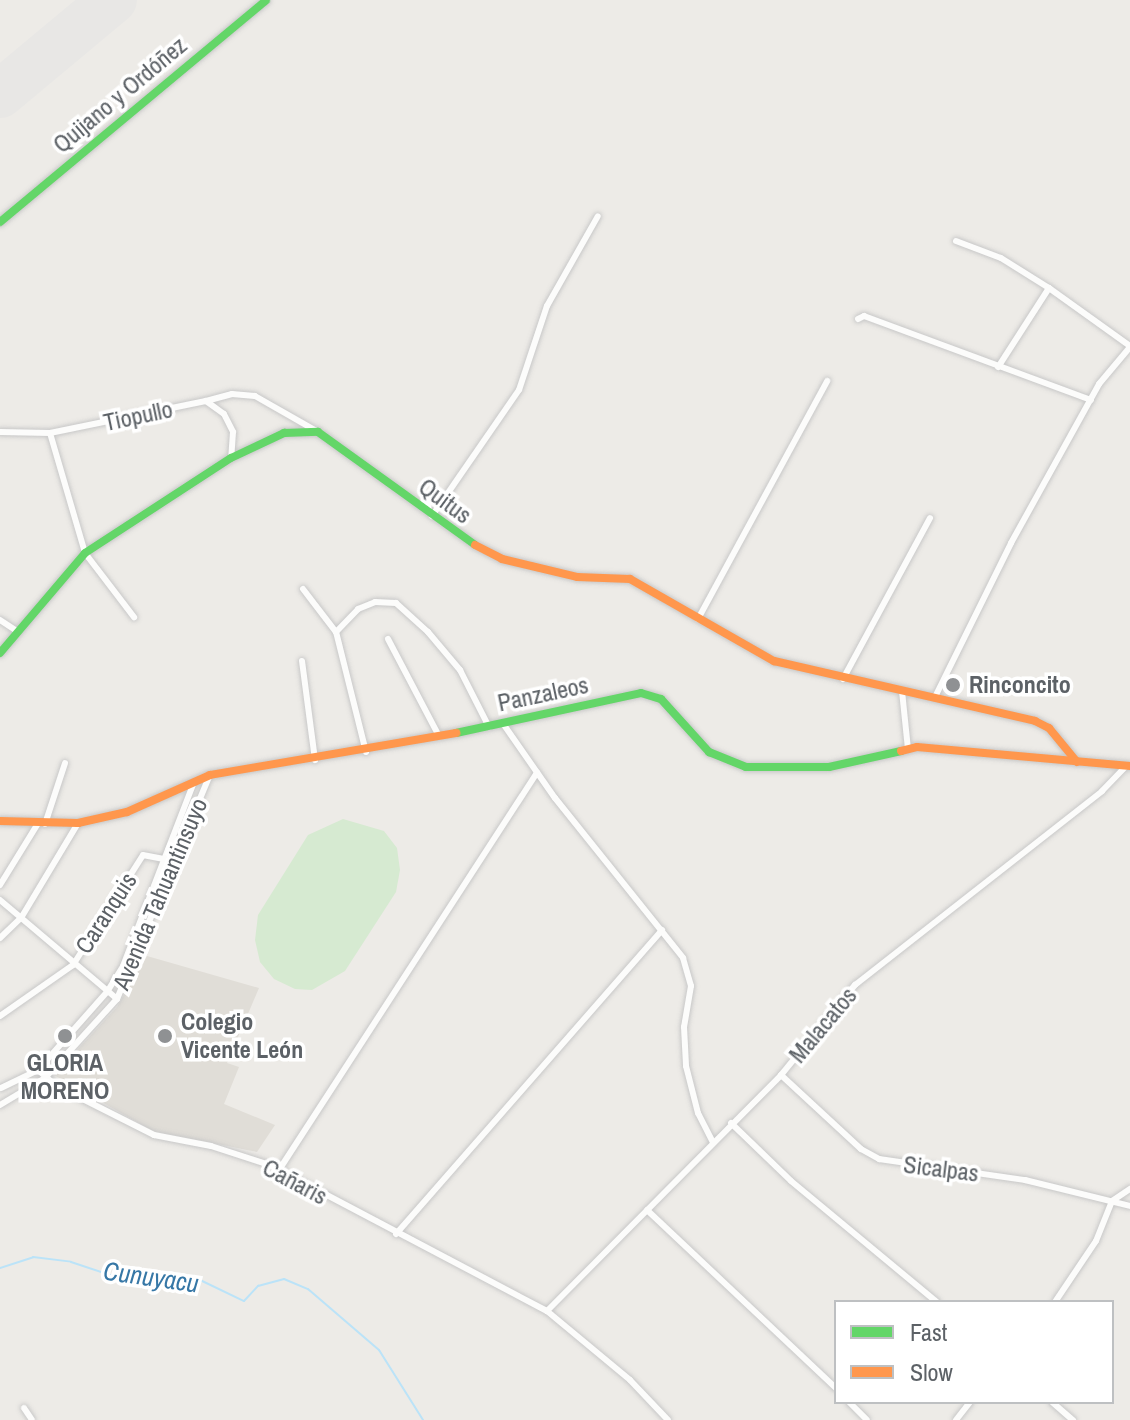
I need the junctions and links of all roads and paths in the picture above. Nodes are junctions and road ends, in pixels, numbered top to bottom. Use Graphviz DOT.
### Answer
graph roads {
  1 [pos="266,0"];
  2 [pos="598,216"];
  3 [pos="0,222"];
  4 [pos="956,241"];
  5 [pos="1049,288"];
  6 [pos="858,319"];
  7 [pos="1130,346"];
  8 [pos="998,367"];
  9 [pos="827,381"];
  10 [pos="1091,400"];
  11 [pos="206,401"];
  12 [pos="0,432"];
  13 [pos="318,432"];
  14 [pos="50,433"];
  15 [pos="231,458"];
  16 [pos="432,516"];
  17 [pos="930,518"];
  18 [pos="85,553"];
  19 [pos="303,589"];
  20 [pos="134,617"];
  21 [pos="698,619"];
  22 [pos="0,620"];
  23 [pos="17,631"];
  24 [pos="336,632"];
  25 [pos="388,639"];
  26 [pos="0,653"];
  27 [pos="302,661"];
  28 [pos="843,679"];
  29 [pos="902,691"];
  30 [pos="935,697"];
  31 [pos="504,725"];
  32 [pos="489,727"];
  33 [pos="439,736"];
  34 [pos="908,749"];
  35 [pos="366,752"];
  36 [pos="315,760"];
  37 [pos="1077,762"];
  38 [pos="65,763"];
  39 [pos="1127,767"];
  40 [pos="537,772"];
  41 [pos="210,775"];
  42 [pos="194,782"];
  43 [pos="0,821"];
  44 [pos="78,823"];
  45 [pos="41,825"];
  46 [pos="164,860"];
  47 [pos="175,862"];
  48 [pos="0,885"];
  49 [pos="0,900"];
  50 [pos="21,918"];
  51 [pos="662,930"];
  52 [pos="0,938"];
  53 [pos="73,965"];
  54 [pos="107,992"];
  55 [pos="117,999"];
  56 [pos="0,1016"];
  57 [pos="38,1070"];
  58 [pos="781,1075"];
  59 [pos="45,1078"];
  60 [pos="0,1088"];
  61 [pos="12,1097"];
  62 [pos="0,1105"];
  63 [pos="731,1123"];
  64 [pos="713,1142"];
  65 [pos="279,1170"];
  66 [pos="1130,1189"];
  67 [pos="1112,1201"];
  68 [pos="1130,1206"];
  69 [pos="647,1210"];
  70 [pos="396,1234"];
  71 [pos="935,1300"];
  72 [pos="1056,1300"];
  73 [pos="547,1311"];
  74 [pos="834,1386"];
  75 [pos="851,1404"];
  76 [pos="968,1404"];
  77 [pos="1054,1404"];
  78 [pos="24,1408"];
  79 [pos="32,1420"];
  80 [pos="668,1420"];
  81 [pos="867,1420"];
  82 [pos="956,1420"];
  83 [pos="1073,1420"];
  1 -- 3 [label="street, Quijano y Ordóñez"];
  2 -- 16 [label="street"];
  4 -- 5 [label="street"];
  5 -- 7 [label="street"];
  5 -- 8 [label="street"];
  6 -- 8 [label="street"];
  7 -- 10 [label="street"];
  8 -- 10 [label="street"];
  9 -- 21 [label="street"];
  10 -- 30 [label="street"];
  11 -- 13 [label="street"];
  11 -- 14 [label="street, Tiopullo"];
  11 -- 15 [label="street, Tiopullo"];
  12 -- 14 [label="street, Tiopullo"];
  13 -- 15 [label="street"];
  13 -- 16 [label="street, Quitus"];
  14 -- 18 [label="street"];
  15 -- 18 [label="street"];
  16 -- 21 [label="street, Quitus"];
  17 -- 28 [label="street"];
  18 -- 20 [label="street"];
  18 -- 23 [label="street"];
  19 -- 24 [label="street"];
  21 -- 28 [label="street, Quitus"];
  22 -- 23 [label="street"];
  23 -- 26 [label="street"];
  24 -- 32 [label="street"];
  24 -- 35 [label="street"];
  25 -- 33 [label="street"];
  27 -- 36 [label="street"];
  28 -- 29 [label="street, Quitus"];
  29 -- 30 [label="street, Quitus"];
  29 -- 34 [label="street"];
  30 -- 37 [label="street, Quitus"];
  31 -- 32 [label="street, Panzaleos"];
  31 -- 34 [label="street, Panzaleos"];
  31 -- 40 [label="street"];
  32 -- 33 [label="street, Panzaleos"];
  33 -- 35 [label="street, Panzaleos"];
  34 -- 37 [label="street, Panzaleos"];
  35 -- 36 [label="street, Panzaleos"];
  36 -- 41 [label="street, Panzaleos"];
  37 -- 39 [label="street, Panzaleos"];
  38 -- 45 [label="street"];
  39 -- 58 [label="street, Malacatos"];
  40 -- 51 [label="street"];
  40 -- 65 [label="street"];
  41 -- 42 [label="street, Panzaleos"];
  41 -- 47 [label="street, Avenida Tahuantinsuyo"];
  42 -- 44 [label="street, Panzaleos"];
  42 -- 46 [label="street, Avenida Tahuantinsuyo"];
  43 -- 45 [label="street, Panzaleos"];
  44 -- 45 [label="street, Panzaleos"];
  44 -- 50 [label="street"];
  45 -- 48 [label="street"];
  46 -- 47 [label="street, Caranquis"];
  46 -- 53 [label="street, Caranquis"];
  46 -- 54 [label="street, Avenida Tahuantinsuyo"];
  47 -- 55 [label="street, Avenida Tahuantinsuyo"];
  49 -- 50 [label="street"];
  50 -- 52 [label="street"];
  50 -- 53 [label="street"];
  51 -- 64 [label="street"];
  51 -- 70 [label="street"];
  53 -- 54 [label="street"];
  53 -- 56 [label="street, Caranquis"];
  54 -- 55 [label="street"];
  54 -- 57 [label="street, Avenida Tahuantinsuyo"];
  55 -- 59 [label="street, Avenida Tahuantinsuyo"];
  57 -- 59 [label="street, Cañaris"];
  57 -- 60 [label="street, Avenida Tahuantinsuyo"];
  58 -- 63 [label="street, Malacatos"];
  58 -- 67 [label="street, Sicalpas"];
  59 -- 61 [label="street, Avenida Tahuantinsuyo"];
  59 -- 65 [label="street, Cañaris"];
  60 -- 61 [label="street"];
  61 -- 62 [label="street, Avenida Tahuantinsuyo"];
  63 -- 64 [label="street, Malacatos"];
  63 -- 71 [label="street"];
  64 -- 69 [label="street, Malacatos"];
  65 -- 70 [label="street, Cañaris"];
  66 -- 67 [label="street"];
  67 -- 68 [label="street, Sicalpas"];
  67 -- 72 [label="street"];
  69 -- 73 [label="street, Malacatos"];
  69 -- 74 [label="street"];
  70 -- 73 [label="street, Cañaris"];
  73 -- 80 [label="street, Cañaris"];
  75 -- 81 [label="street"];
  76 -- 82 [label="street"];
  77 -- 83 [label="street"];
  78 -- 79 [label="street"];
}
